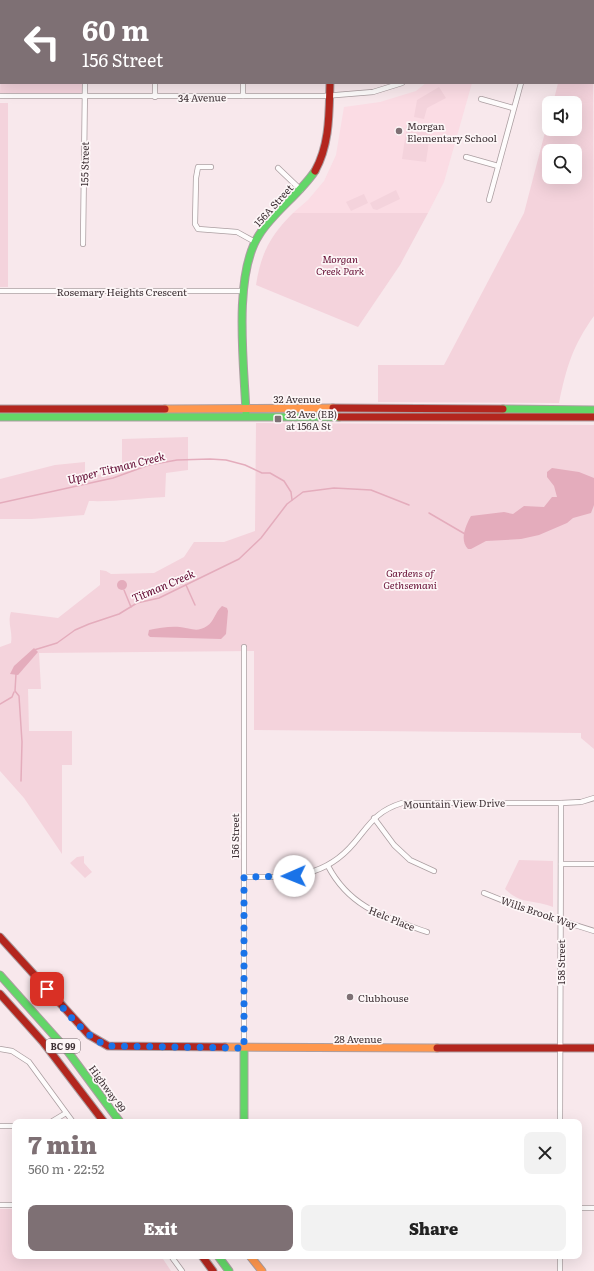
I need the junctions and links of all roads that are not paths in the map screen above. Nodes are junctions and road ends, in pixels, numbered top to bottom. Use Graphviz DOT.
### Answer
graph roads {
  1 [pos="85,84"];
  2 [pos="155,84"];
  3 [pos="243,84"];
  4 [pos="330,84"];
  5 [pos="399,84"];
  6 [pos="521,84"];
  7 [pos="330,95"];
  8 [pos="0,96"];
  9 [pos="85,96"];
  10 [pos="243,96"];
  11 [pos="155,97"];
  12 [pos="481,99"];
  13 [pos="513,108"];
  14 [pos="466,157"];
  15 [pos="498,166"];
  16 [pos="211,167"];
  17 [pos="278,168"];
  18 [pos="301,190"];
  19 [pos="489,200"];
  20 [pos="255,242"];
  21 [pos="83,244"];
  22 [pos="0,291"];
  23 [pos="244,291"];
  24 [pos="246,408"];
  25 [pos="0,409"];
  26 [pos="88,409"];
  27 [pos="594,410"];
  28 [pos="0,416"];
  29 [pos="50,416"];
  30 [pos="246,416"];
  31 [pos="594,417"];
  32 [pos="244,647"];
  33 [pos="594,798"];
  34 [pos="561,803"];
  35 [pos="374,818"];
  36 [pos="561,864"];
  37 [pos="594,864"];
  38 [pos="328,866"];
  39 [pos="434,872"];
  40 [pos="244,877"];
  41 [pos="484,893"];
  42 [pos="560,920"];
  43 [pos="594,931"];
  44 [pos="427,932"];
  45 [pos="0,937"];
  46 [pos="0,975"];
  47 [pos="0,994"];
  48 [pos="244,1048"];
  49 [pos="560,1048"];
  50 [pos="594,1048"];
  51 [pos="0,1049"];
  52 [pos="66,1113"];
  53 [pos="56,1119"];
  54 [pos="71,1119"];
  55 [pos="102,1119"];
  56 [pos="118,1119"];
  57 [pos="244,1119"];
  58 [pos="560,1119"];
  59 [pos="0,1126"];
  60 [pos="12,1126"];
  61 [pos="0,1205"];
  62 [pos="12,1205"];
  63 [pos="582,1208"];
  64 [pos="594,1208"];
  65 [pos="173,1259"];
  66 [pos="204,1259"];
  67 [pos="220,1259"];
  68 [pos="252,1259"];
  69 [pos="560,1259"];
  70 [pos="182,1271"];
  71 [pos="213,1271"];
  72 [pos="229,1271"];
  73 [pos="262,1271"];
  74 [pos="560,1271"];
  1 -- 9 [label="street, 155 Street"];
  2 -- 11 [label="street"];
  3 -- 10 [label="street"];
  4 -- 7 [label="main road, 156A Street"];
  5 -- 7 [label="street, 34 Avenue"];
  6 -- 13 [label="street"];
  7 -- 10 [label="street, 34 Avenue"];
  7 -- 18 [label="main road, 156A Street"];
  8 -- 9 [label="street, 34 Avenue"];
  9 -- 11 [label="street, 34 Avenue"];
  9 -- 21 [label="street, 155 Street"];
  10 -- 11 [label="street, 34 Avenue"];
  12 -- 13 [label="street"];
  13 -- 15 [label="street"];
  14 -- 15 [label="street"];
  15 -- 19 [label="street"];
  16 -- 20 [label="street"];
  17 -- 18 [label="street"];
  18 -- 20 [label="main road, 156A Street"];
  20 -- 23 [label="main road, 156A Street"];
  22 -- 23 [label="street, Rosemary Heights Crescent"];
  23 -- 24 [label="main road, 156A Street"];
  24 -- 26 [label="main road, 32 Avenue"];
  24 -- 27 [label="main road, 32 Avenue"];
  24 -- 30 [label="main road, 156A Street"];
  25 -- 26 [label="main road, 32 Avenue"];
  26 -- 29 [label="main road"];
  28 -- 29 [label="main road, 32 Avenue"];
  29 -- 30 [label="main road, 32 Avenue"];
  30 -- 31 [label="main road, 32 Avenue"];
  32 -- 40 [label="street, 156 Street"];
  33 -- 34 [label="street, Mountain View Drive"];
  34 -- 35 [label="street, Mountain View Drive"];
  34 -- 36 [label="street, 158 Street"];
  35 -- 38 [label="street, Mountain View Drive"];
  35 -- 39 [label="street"];
  36 -- 37 [label="street"];
  36 -- 42 [label="street, 158 Street"];
  38 -- 40 [label="street, Mountain View Drive"];
  38 -- 44 [label="street, Helc Place"];
  40 -- 48 [label="street, 156 Street"];
  41 -- 42 [label="street, Wills Brook Way"];
  42 -- 43 [label="street, Wills Brook Way"];
  42 -- 49 [label="street, 158 Street"];
  45 -- 48 [label="main road, 28 Avenue"];
  46 -- 56 [label="main road, Highway 99 / BC 99"];
  47 -- 55 [label="main road, BC 99"];
  48 -- 49 [label="main road, 28 Avenue"];
  48 -- 57 [label="main road, 156 Street"];
  49 -- 50 [label="main road, 28 Avenue"];
  49 -- 58 [label="street, 158 Street"];
  51 -- 52 [label="street"];
  52 -- 53 [label="street"];
  52 -- 54 [label="street"];
  59 -- 60 [label="street"];
  61 -- 62 [label="street"];
  63 -- 64 [label="street"];
  65 -- 70 [label="street"];
  66 -- 71 [label="main road"];
  67 -- 72 [label="main road"];
  68 -- 73 [label="main road"];
  69 -- 74 [label="street"];
}
